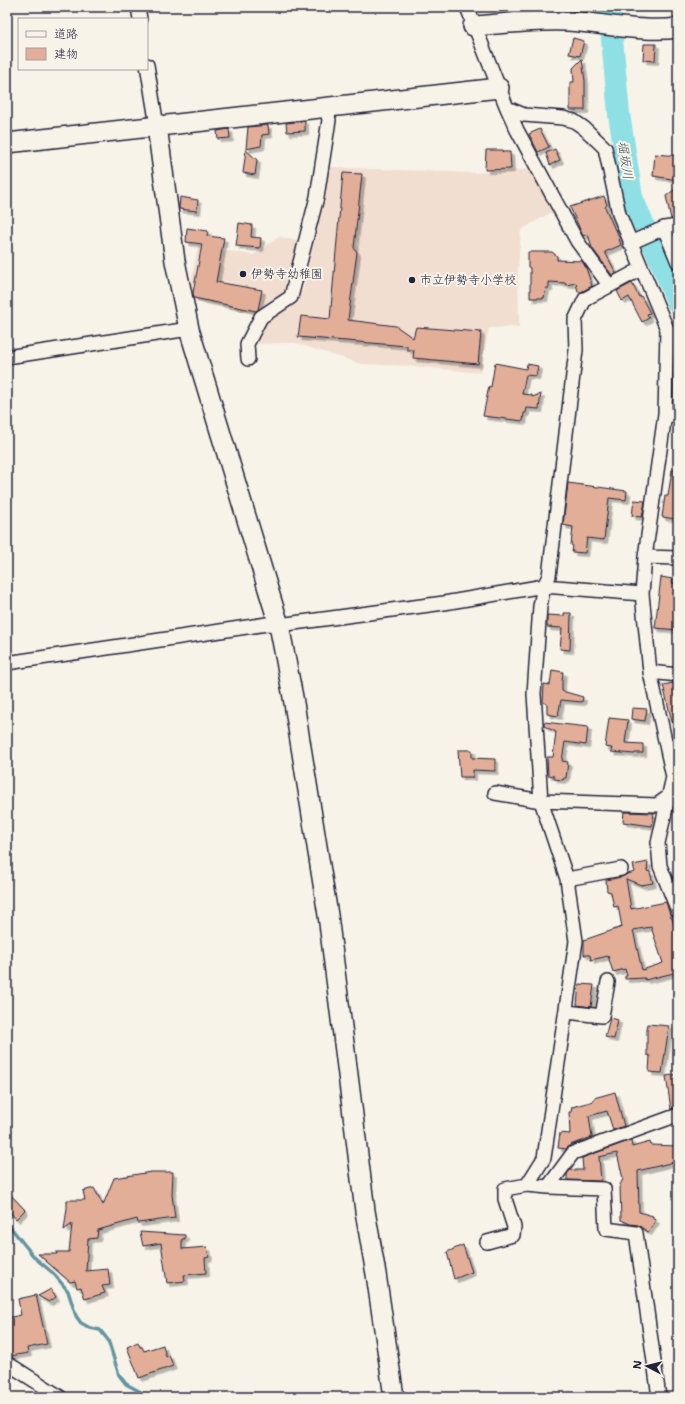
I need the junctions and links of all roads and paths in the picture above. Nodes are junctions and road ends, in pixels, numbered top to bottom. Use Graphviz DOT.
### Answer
graph roads {
  1 [pos="138,7"];
  2 [pos="467,7"];
  3 [pos="140,18"];
  4 [pos="474,26"];
  5 [pos="678,28"];
  6 [pos="148,70"];
  7 [pos="499,88"];
  8 [pos="326,107"];
  9 [pos="507,108"];
  10 [pos="157,126"];
  11 [pos="7,144"];
  12 [pos="678,226"];
  13 [pos="662,230"];
  14 [pos="633,242"];
  15 [pos="678,262"];
  16 [pos="641,269"];
  17 [pos="610,285"];
  18 [pos="189,329"];
  19 [pos="7,357"];
  20 [pos="248,358"];
  21 [pos="672,415"];
  22 [pos="646,557"];
  23 [pos="678,558"];
  24 [pos="544,586"];
  25 [pos="642,594"];
  26 [pos="279,625"];
  27 [pos="7,664"];
  28 [pos="650,672"];
  29 [pos="678,675"];
  30 [pos="495,793"];
  31 [pos="673,798"];
  32 [pos="541,801"];
  33 [pos="620,869"];
  34 [pos="567,879"];
  35 [pos="678,911"];
  36 [pos="608,982"];
  37 [pos="567,1012"];
  38 [pos="678,1115"];
  39 [pos="527,1185"];
  40 [pos="548,1187"];
  41 [pos="487,1242"];
  42 [pos="7,1363"];
  43 [pos="60,1397"];
  44 [pos="394,1397"];
  45 [pos="660,1397"];
  1 -- 3 [label="street"];
  2 -- 4 [label="street"];
  4 -- 5 [label="street"];
  4 -- 7 [label="street"];
  6 -- 10 [label="street"];
  7 -- 8 [label="street"];
  7 -- 9 [label="street"];
  8 -- 10 [label="street"];
  8 -- 20 [label="street"];
  9 -- 14 [label="street"];
  9 -- 17 [label="street"];
  10 -- 11 [label="street"];
  10 -- 18 [label="street"];
  12 -- 13 [label="street"];
  13 -- 14 [label="street"];
  13 -- 15 [label="street"];
  14 -- 16 [label="street"];
  16 -- 17 [label="street"];
  16 -- 21 [label="street"];
  17 -- 24 [label="street"];
  18 -- 19 [label="street"];
  18 -- 26 [label="street"];
  21 -- 22 [label="street"];
  22 -- 23 [label="street"];
  22 -- 25 [label="street"];
  24 -- 25 [label="street"];
  24 -- 26 [label="street"];
  24 -- 32 [label="street"];
  25 -- 28 [label="street"];
  26 -- 27 [label="street"];
  26 -- 44 [label="street"];
  28 -- 29 [label="street"];
  28 -- 31 [label="street"];
  30 -- 32 [label="street"];
  31 -- 32 [label="street"];
  31 -- 35 [label="street"];
  32 -- 34 [label="street"];
  33 -- 34 [label="street"];
  34 -- 37 [label="street"];
  36 -- 37 [label="street"];
  37 -- 39 [label="street"];
  38 -- 40 [label="street"];
  39 -- 40 [label="street"];
  39 -- 41 [label="street"];
  40 -- 45 [label="street"];
  42 -- 43 [label="street"];
}
